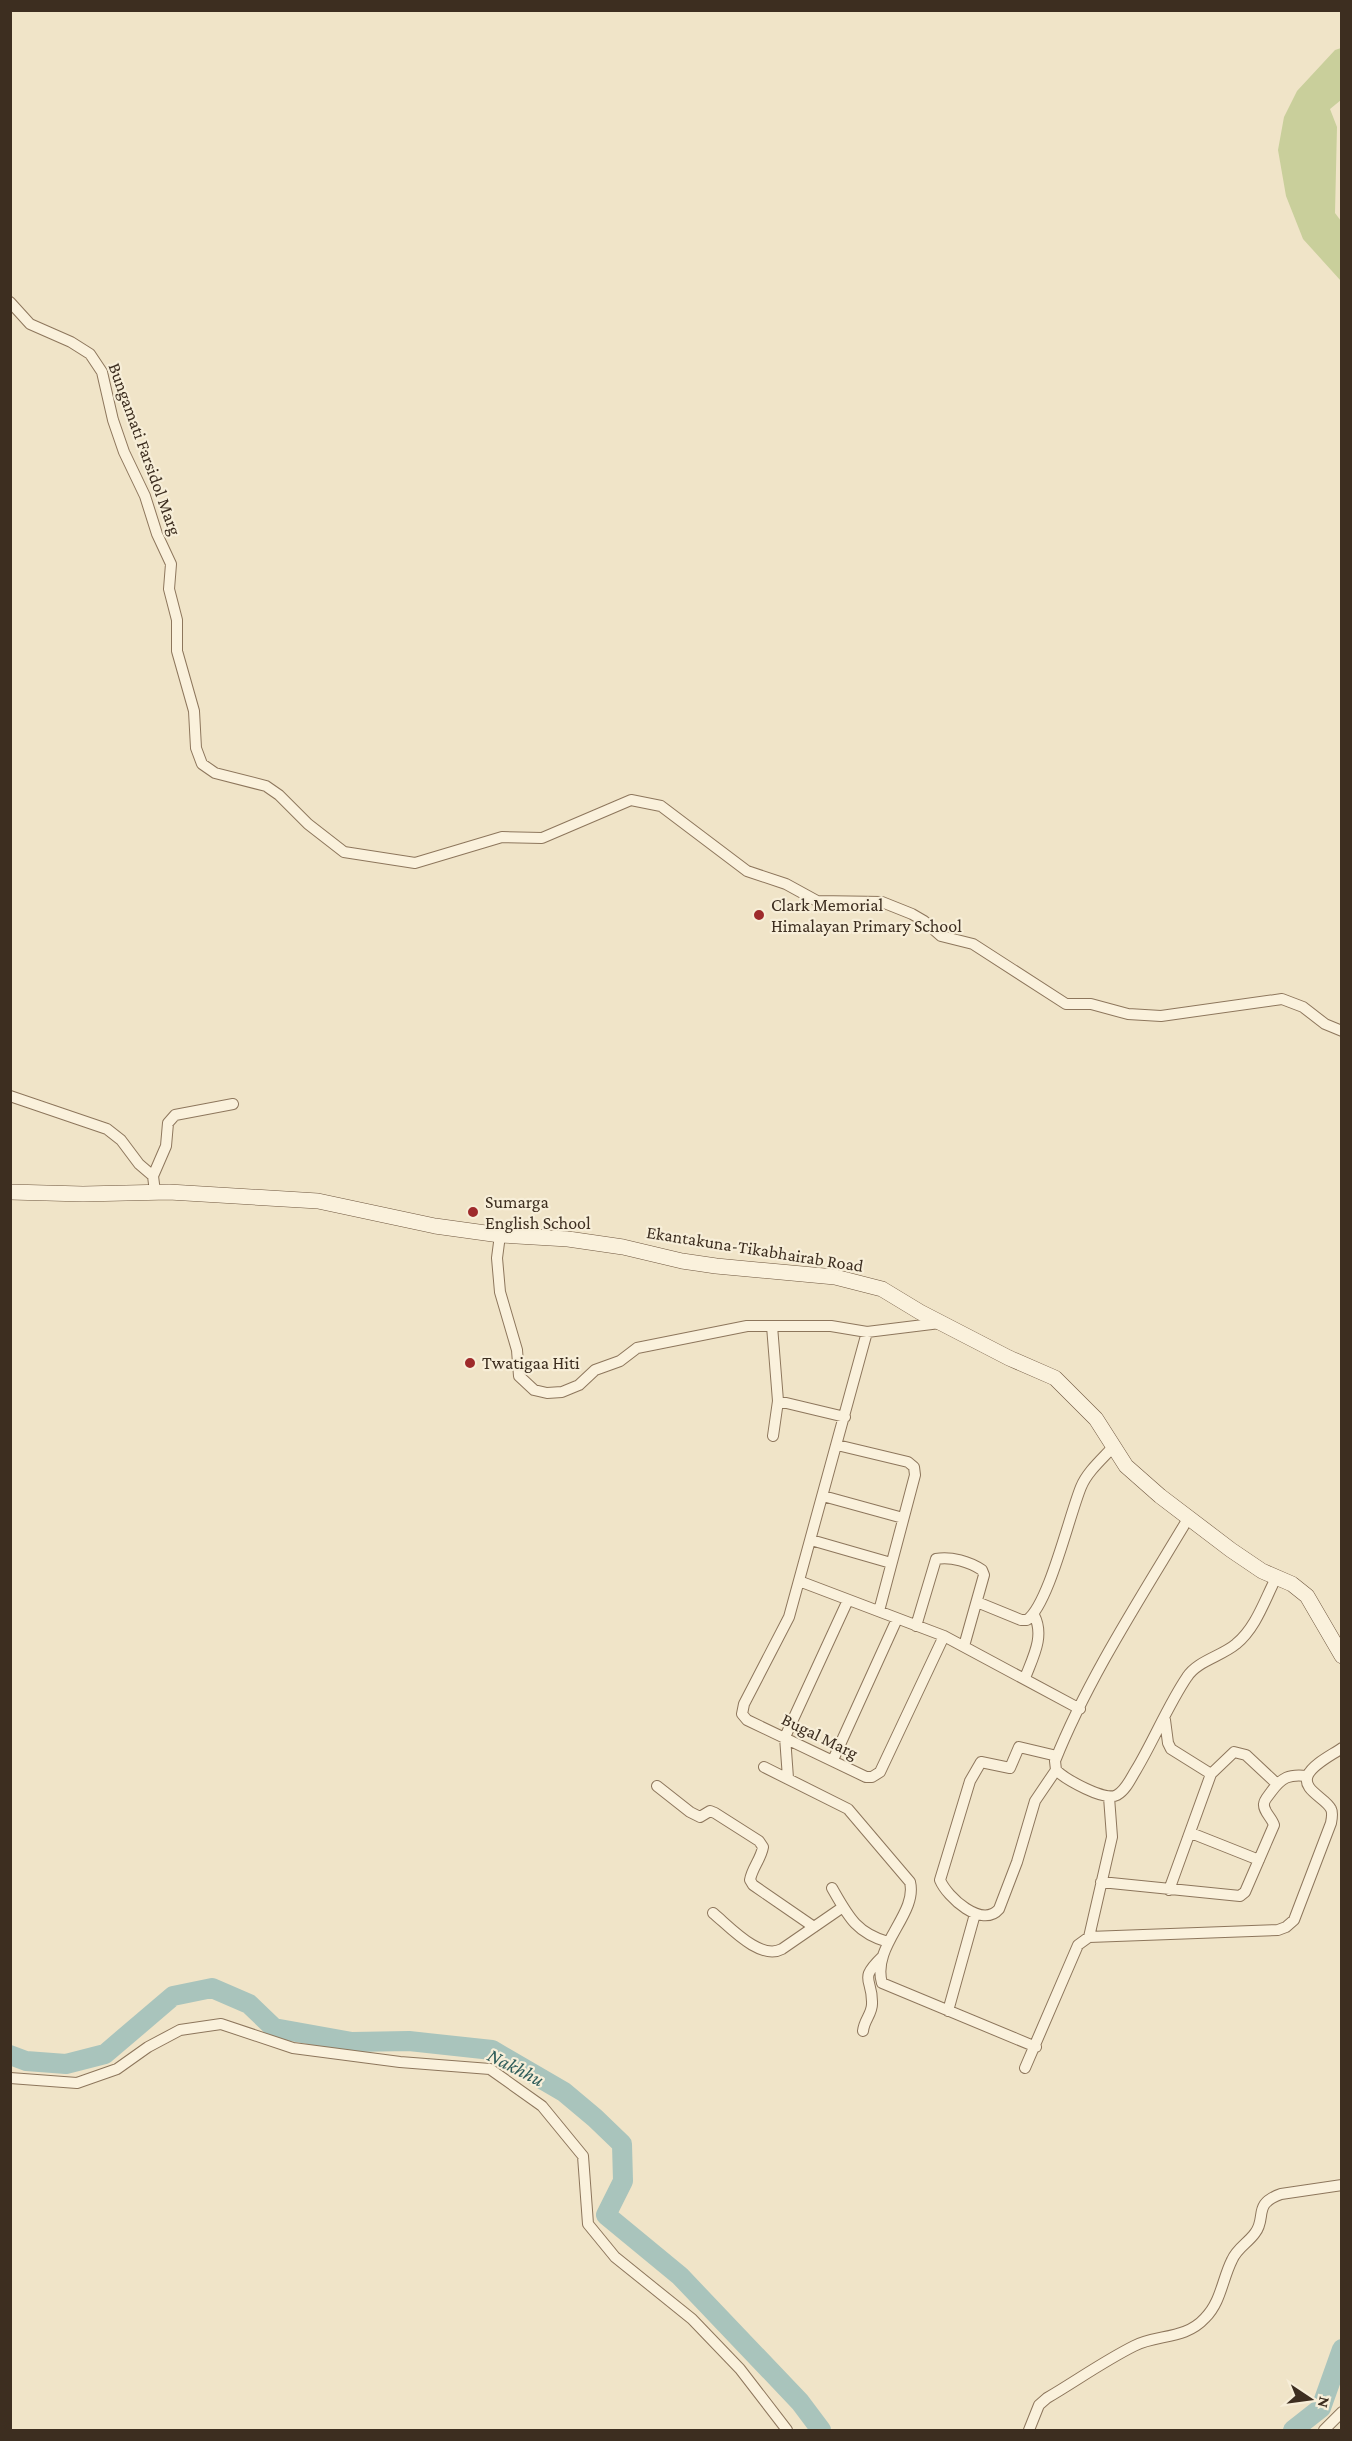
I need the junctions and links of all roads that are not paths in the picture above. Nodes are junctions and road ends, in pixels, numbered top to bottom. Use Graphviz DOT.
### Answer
graph roads {
  1 [pos="10,302"];
  2 [pos="1341,1031"];
  3 [pos="10,1096"];
  4 [pos="233,1104"];
  5 [pos="153,1176"];
  6 [pos="10,1192"];
  7 [pos="162,1192"];
  8 [pos="500,1235"];
  9 [pos="943,1323"];
  10 [pos="772,1326"];
  11 [pos="867,1332"];
  12 [pos="778,1401"];
  13 [pos="845,1416"];
  14 [pos="773,1436"];
  15 [pos="837,1445"];
  16 [pos="1113,1447"];
  17 [pos="823,1497"];
  18 [pos="1189,1517"];
  19 [pos="903,1518"];
  20 [pos="811,1540"];
  21 [pos="891,1563"];
  22 [pos="1276,1578"];
  23 [pos="799,1581"];
  24 [pos="848,1600"];
  25 [pos="977,1602"];
  26 [pos="879,1611"];
  27 [pos="1034,1615"];
  28 [pos="897,1619"];
  29 [pos="916,1626"];
  30 [pos="944,1635"];
  31 [pos="964,1646"];
  32 [pos="1341,1656"];
  33 [pos="1025,1678"];
  34 [pos="1080,1709"];
  35 [pos="1165,1720"];
  36 [pos="785,1737"];
  37 [pos="1341,1748"];
  38 [pos="1057,1756"];
  39 [pos="834,1760"];
  40 [pos="764,1767"];
  41 [pos="1056,1770"];
  42 [pos="1211,1773"];
  43 [pos="1307,1776"];
  44 [pos="788,1778"];
  45 [pos="1277,1784"];
  46 [pos="657,1786"];
  47 [pos="1109,1797"];
  48 [pos="1337,1810"];
  49 [pos="1191,1833"];
  50 [pos="1259,1860"];
  51 [pos="1101,1882"];
  52 [pos="832,1888"];
  53 [pos="1169,1890"];
  54 [pos="843,1907"];
  55 [pos="713,1913"];
  56 [pos="975,1914"];
  57 [pos="814,1927"];
  58 [pos="1089,1937"];
  59 [pos="888,1942"];
  60 [pos="884,1956"];
  61 [pos="948,2011"];
  62 [pos="863,2031"];
  63 [pos="1036,2047"];
  64 [pos="1025,2068"];
  65 [pos="10,2078"];
  66 [pos="1341,2185"];
  67 [pos="1341,2412"];
  68 [pos="787,2430"];
  69 [pos="1029,2430"];
  70 [pos="1324,2430"];
  1 -- 2 [label="street, Bungamati Farsidol Marg"];
  3 -- 5 [label="street"];
  4 -- 5 [label="street"];
  5 -- 7 [label="street"];
  6 -- 7 [label="main road, Ekantakuna-Tikabhairab Road"];
  7 -- 8 [label="main road, Ekantakuna-Tikabhairab Road"];
  8 -- 9 [label="main road, Ekantakuna-Tikabhairab Road"];
  8 -- 10 [label="street"];
  9 -- 11 [label="street"];
  9 -- 16 [label="main road, Ekantakuna-Tikabhairab Road"];
  10 -- 11 [label="street"];
  10 -- 12 [label="street"];
  11 -- 13 [label="street, Bugal Marg"];
  12 -- 13 [label="street"];
  12 -- 14 [label="street"];
  13 -- 15 [label="street, Bugal Marg"];
  15 -- 17 [label="street, Bugal Marg"];
  15 -- 19 [label="street"];
  16 -- 18 [label="main road, Ekantakuna-Tikabhairab Road"];
  16 -- 27 [label="street"];
  17 -- 19 [label="street"];
  17 -- 20 [label="street, Bugal Marg"];
  18 -- 22 [label="main road, Ekantakuna-Tikabhairab Road"];
  18 -- 34 [label="street"];
  19 -- 21 [label="street"];
  20 -- 21 [label="street"];
  20 -- 23 [label="street, Bugal Marg"];
  21 -- 26 [label="street"];
  22 -- 32 [label="main road, Ekantakuna-Tikabhairab Road"];
  22 -- 35 [label="street"];
  23 -- 24 [label="street"];
  23 -- 36 [label="street, Bugal Marg"];
  24 -- 26 [label="street"];
  24 -- 36 [label="street"];
  25 -- 27 [label="street"];
  25 -- 29 [label="street"];
  25 -- 31 [label="street"];
  26 -- 28 [label="street"];
  27 -- 33 [label="street"];
  28 -- 29 [label="street"];
  28 -- 39 [label="street"];
  29 -- 30 [label="street"];
  30 -- 31 [label="street"];
  30 -- 39 [label="street, Bugal Marg"];
  31 -- 33 [label="street"];
  33 -- 34 [label="street"];
  34 -- 38 [label="street"];
  35 -- 42 [label="street"];
  35 -- 47 [label="street"];
  36 -- 39 [label="street, Bugal Marg"];
  36 -- 44 [label="street"];
  37 -- 43 [label="street"];
  38 -- 41 [label="street"];
  38 -- 56 [label="street"];
  40 -- 44 [label="street"];
  41 -- 47 [label="street"];
  41 -- 56 [label="street"];
  42 -- 45 [label="street"];
  42 -- 49 [label="street"];
  43 -- 45 [label="street"];
  43 -- 48 [label="street"];
  44 -- 59 [label="street"];
  45 -- 50 [label="street"];
  46 -- 57 [label="street"];
  47 -- 51 [label="street"];
  48 -- 58 [label="street"];
  49 -- 50 [label="street"];
  49 -- 53 [label="street"];
  50 -- 53 [label="street"];
  51 -- 53 [label="street"];
  51 -- 58 [label="street"];
  52 -- 54 [label="street"];
  54 -- 57 [label="street"];
  54 -- 59 [label="street"];
  55 -- 57 [label="street"];
  56 -- 61 [label="street"];
  58 -- 63 [label="street"];
  59 -- 60 [label="street"];
  60 -- 61 [label="street"];
  60 -- 62 [label="street"];
  61 -- 63 [label="street"];
  63 -- 64 [label="street"];
  65 -- 68 [label="street"];
  66 -- 69 [label="street"];
  67 -- 70 [label="street"];
}
